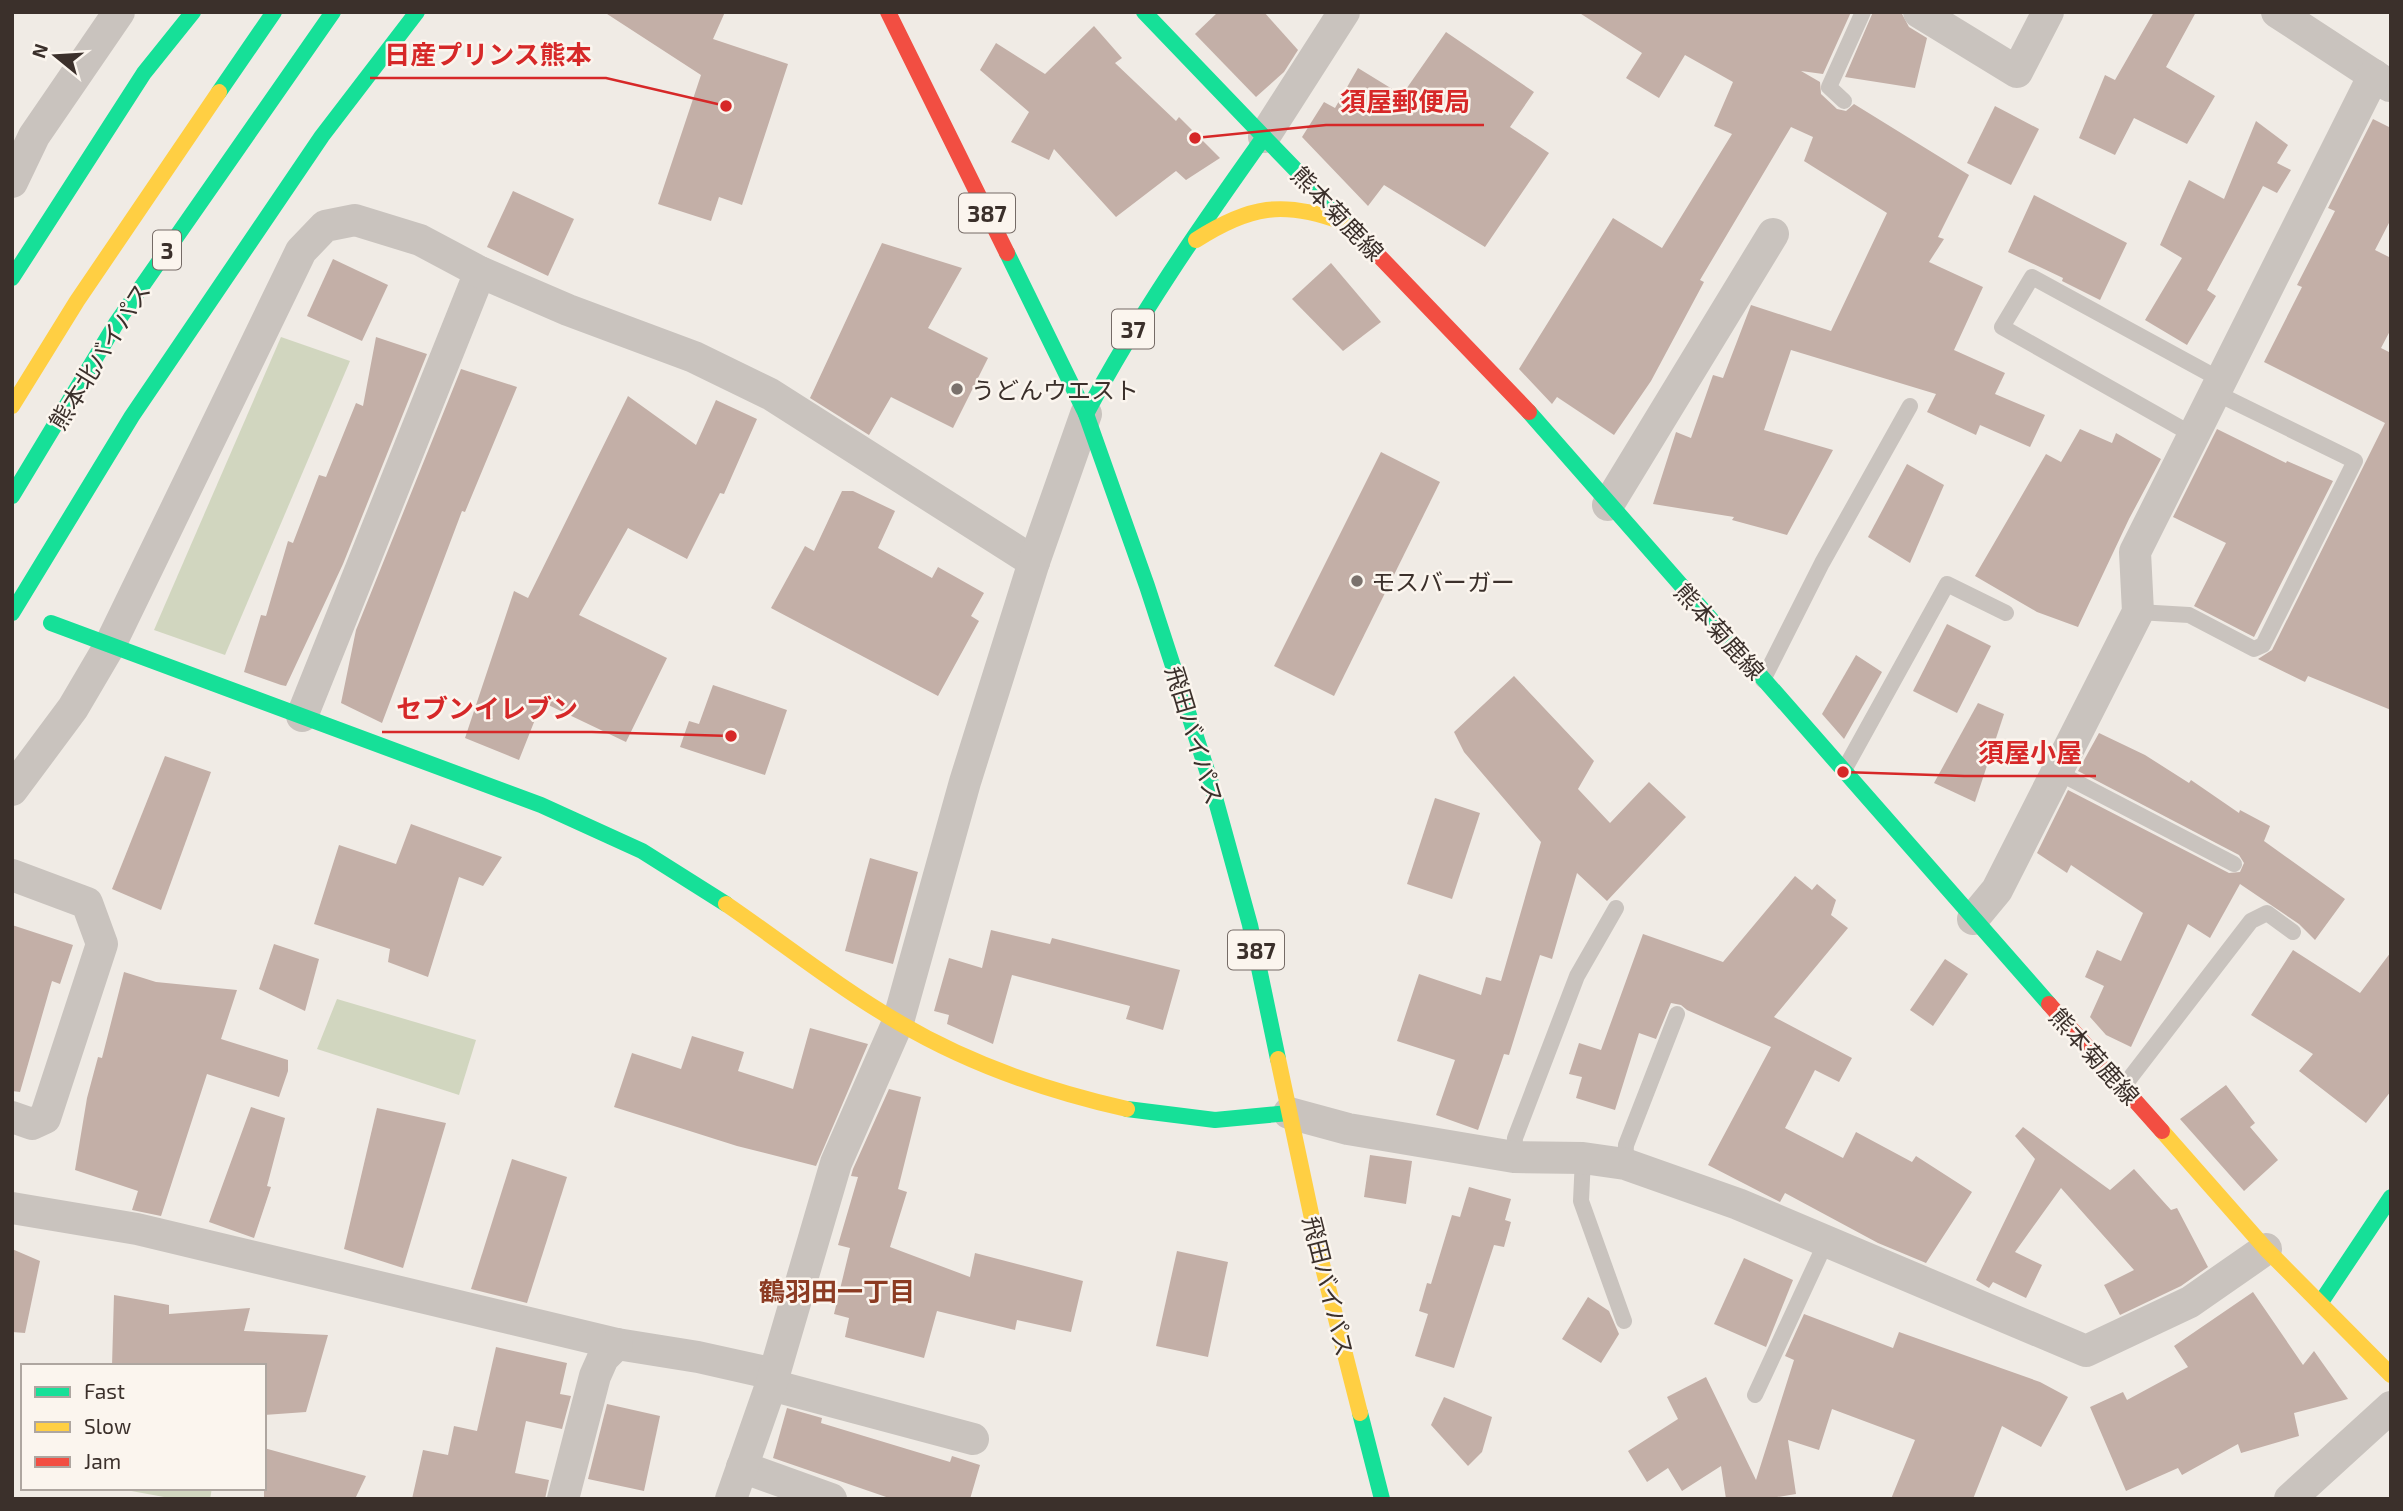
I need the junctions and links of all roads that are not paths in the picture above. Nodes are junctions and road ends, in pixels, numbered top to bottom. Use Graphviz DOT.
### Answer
graph roads {
  1 [pos="118,12"];
  2 [pos="193,12"];
  3 [pos="274,12"];
  4 [pos="333,12"];
  5 [pos="417,12"];
  6 [pos="888,12"];
  7 [pos="1144,12"];
  8 [pos="1344,12"];
  9 [pos="1863,12"];
  10 [pos="1919,12"];
  11 [pos="2049,12"];
  12 [pos="2277,12"];
  13 [pos="2382,81"];
  14 [pos="1844,101"];
  15 [pos="1264,137"];
  16 [pos="12,182"];
  17 [pos="1349,225"];
  18 [pos="1773,234"];
  19 [pos="1185,247"];
  20 [pos="480,272"];
  21 [pos="12,278"];
  22 [pos="2218,386"];
  23 [pos="12,406"];
  24 [pos="1910,407"];
  25 [pos="1086,414"];
  26 [pos="2193,435"];
  27 [pos="12,496"];
  28 [pos="1608,505"];
  29 [pos="1034,562"];
  30 [pos="2137,612"];
  31 [pos="12,613"];
  32 [pos="2006,613"];
  33 [pos="51,623"];
  34 [pos="110,645"];
  35 [pos="1763,680"];
  36 [pos="302,716"];
  37 [pos="1843,772"];
  38 [pos="2059,774"];
  39 [pos="12,790"];
  40 [pos="2234,863"];
  41 [pos="12,875"];
  42 [pos="1616,908"];
  43 [pos="1973,919"];
  44 [pos="2292,932"];
  45 [pos="1677,1014"];
  46 [pos="898,1022"];
  47 [pos="2123,1087"];
  48 [pos="1289,1113"];
  49 [pos="12,1117"];
  50 [pos="1514,1157"];
  51 [pos="1583,1158"];
  52 [pos="1625,1164"];
  53 [pos="2391,1197"];
  54 [pos="12,1208"];
  55 [pos="1826,1242"];
  56 [pos="2266,1249"];
  57 [pos="2321,1303"];
  58 [pos="1624,1321"];
  59 [pos="617,1344"];
  60 [pos="2391,1375"];
  61 [pos="773,1380"];
  62 [pos="1755,1395"];
  63 [pos="2391,1406"];
  64 [pos="973,1439"];
  65 [pos="742,1467"];
  66 [pos="563,1499"];
  67 [pos="731,1499"];
  68 [pos="831,1499"];
  69 [pos="1382,1499"];
  70 [pos="2290,1499"];
  1 -- 16 [label="street"];
  2 -- 21 [label="main road"];
  3 -- 23 [label="main road, 熊本北バイパス / 3"];
  4 -- 27 [label="main road, 熊本北バイパス / 3"];
  5 -- 31 [label="main road"];
  6 -- 25 [label="main road, 飛田バイパス / 387"];
  7 -- 15 [label="main road, 熊本菊鹿線"];
  8 -- 15 [label="street"];
  9 -- 14 [label="lane"];
  10 -- 11 [label="street"];
  12 -- 13 [label="street"];
  13 -- 22 [label="street"];
  15 -- 17 [label="main road, 熊本菊鹿線 / 37"];
  15 -- 19 [label="main road, 37"];
  17 -- 19 [label="main road, 37"];
  17 -- 28 [label="main road, 熊本菊鹿線 / 37"];
  18 -- 28 [label="street"];
  19 -- 25 [label="main road, 37"];
  20 -- 29 [label="street"];
  20 -- 34 [label="street"];
  20 -- 36 [label="street"];
  22 -- 26 [label="street"];
  22 -- 26 [label="lane"];
  22 -- 30 [label="lane"];
  24 -- 35 [label="lane"];
  25 -- 29 [label="street"];
  25 -- 48 [label="main road, 飛田バイパス / 387"];
  26 -- 30 [label="street"];
  28 -- 35 [label="main road, 熊本菊鹿線 / 37"];
  29 -- 46 [label="street"];
  30 -- 38 [label="street"];
  32 -- 37 [label="lane"];
  33 -- 34 [label="main road"];
  34 -- 36 [label="main road"];
  34 -- 39 [label="street"];
  35 -- 37 [label="main road, 熊本菊鹿線 / 37"];
  36 -- 46 [label="main road"];
  37 -- 43 [label="main road, 熊本菊鹿線 / 37"];
  38 -- 40 [label="lane"];
  38 -- 43 [label="street"];
  41 -- 49 [label="street"];
  42 -- 50 [label="lane"];
  43 -- 47 [label="main road, 熊本菊鹿線 / 37"];
  44 -- 47 [label="lane"];
  45 -- 52 [label="lane"];
  46 -- 48 [label="main road"];
  46 -- 61 [label="street"];
  47 -- 56 [label="main road, 熊本菊鹿線 / 37"];
  48 -- 50 [label="street"];
  48 -- 69 [label="main road, 飛田バイパス / 387"];
  50 -- 51 [label="street"];
  51 -- 52 [label="street"];
  51 -- 58 [label="lane"];
  52 -- 55 [label="street"];
  53 -- 57 [label="main road"];
  54 -- 59 [label="street"];
  55 -- 56 [label="street"];
  55 -- 62 [label="lane"];
  56 -- 57 [label="main road, 熊本菊鹿線 / 37"];
  57 -- 60 [label="main road, 熊本菊鹿線 / 37"];
  59 -- 61 [label="street"];
  59 -- 66 [label="street"];
  61 -- 64 [label="street"];
  61 -- 65 [label="street"];
  63 -- 70 [label="street"];
  65 -- 67 [label="street"];
  65 -- 68 [label="street"];
}
